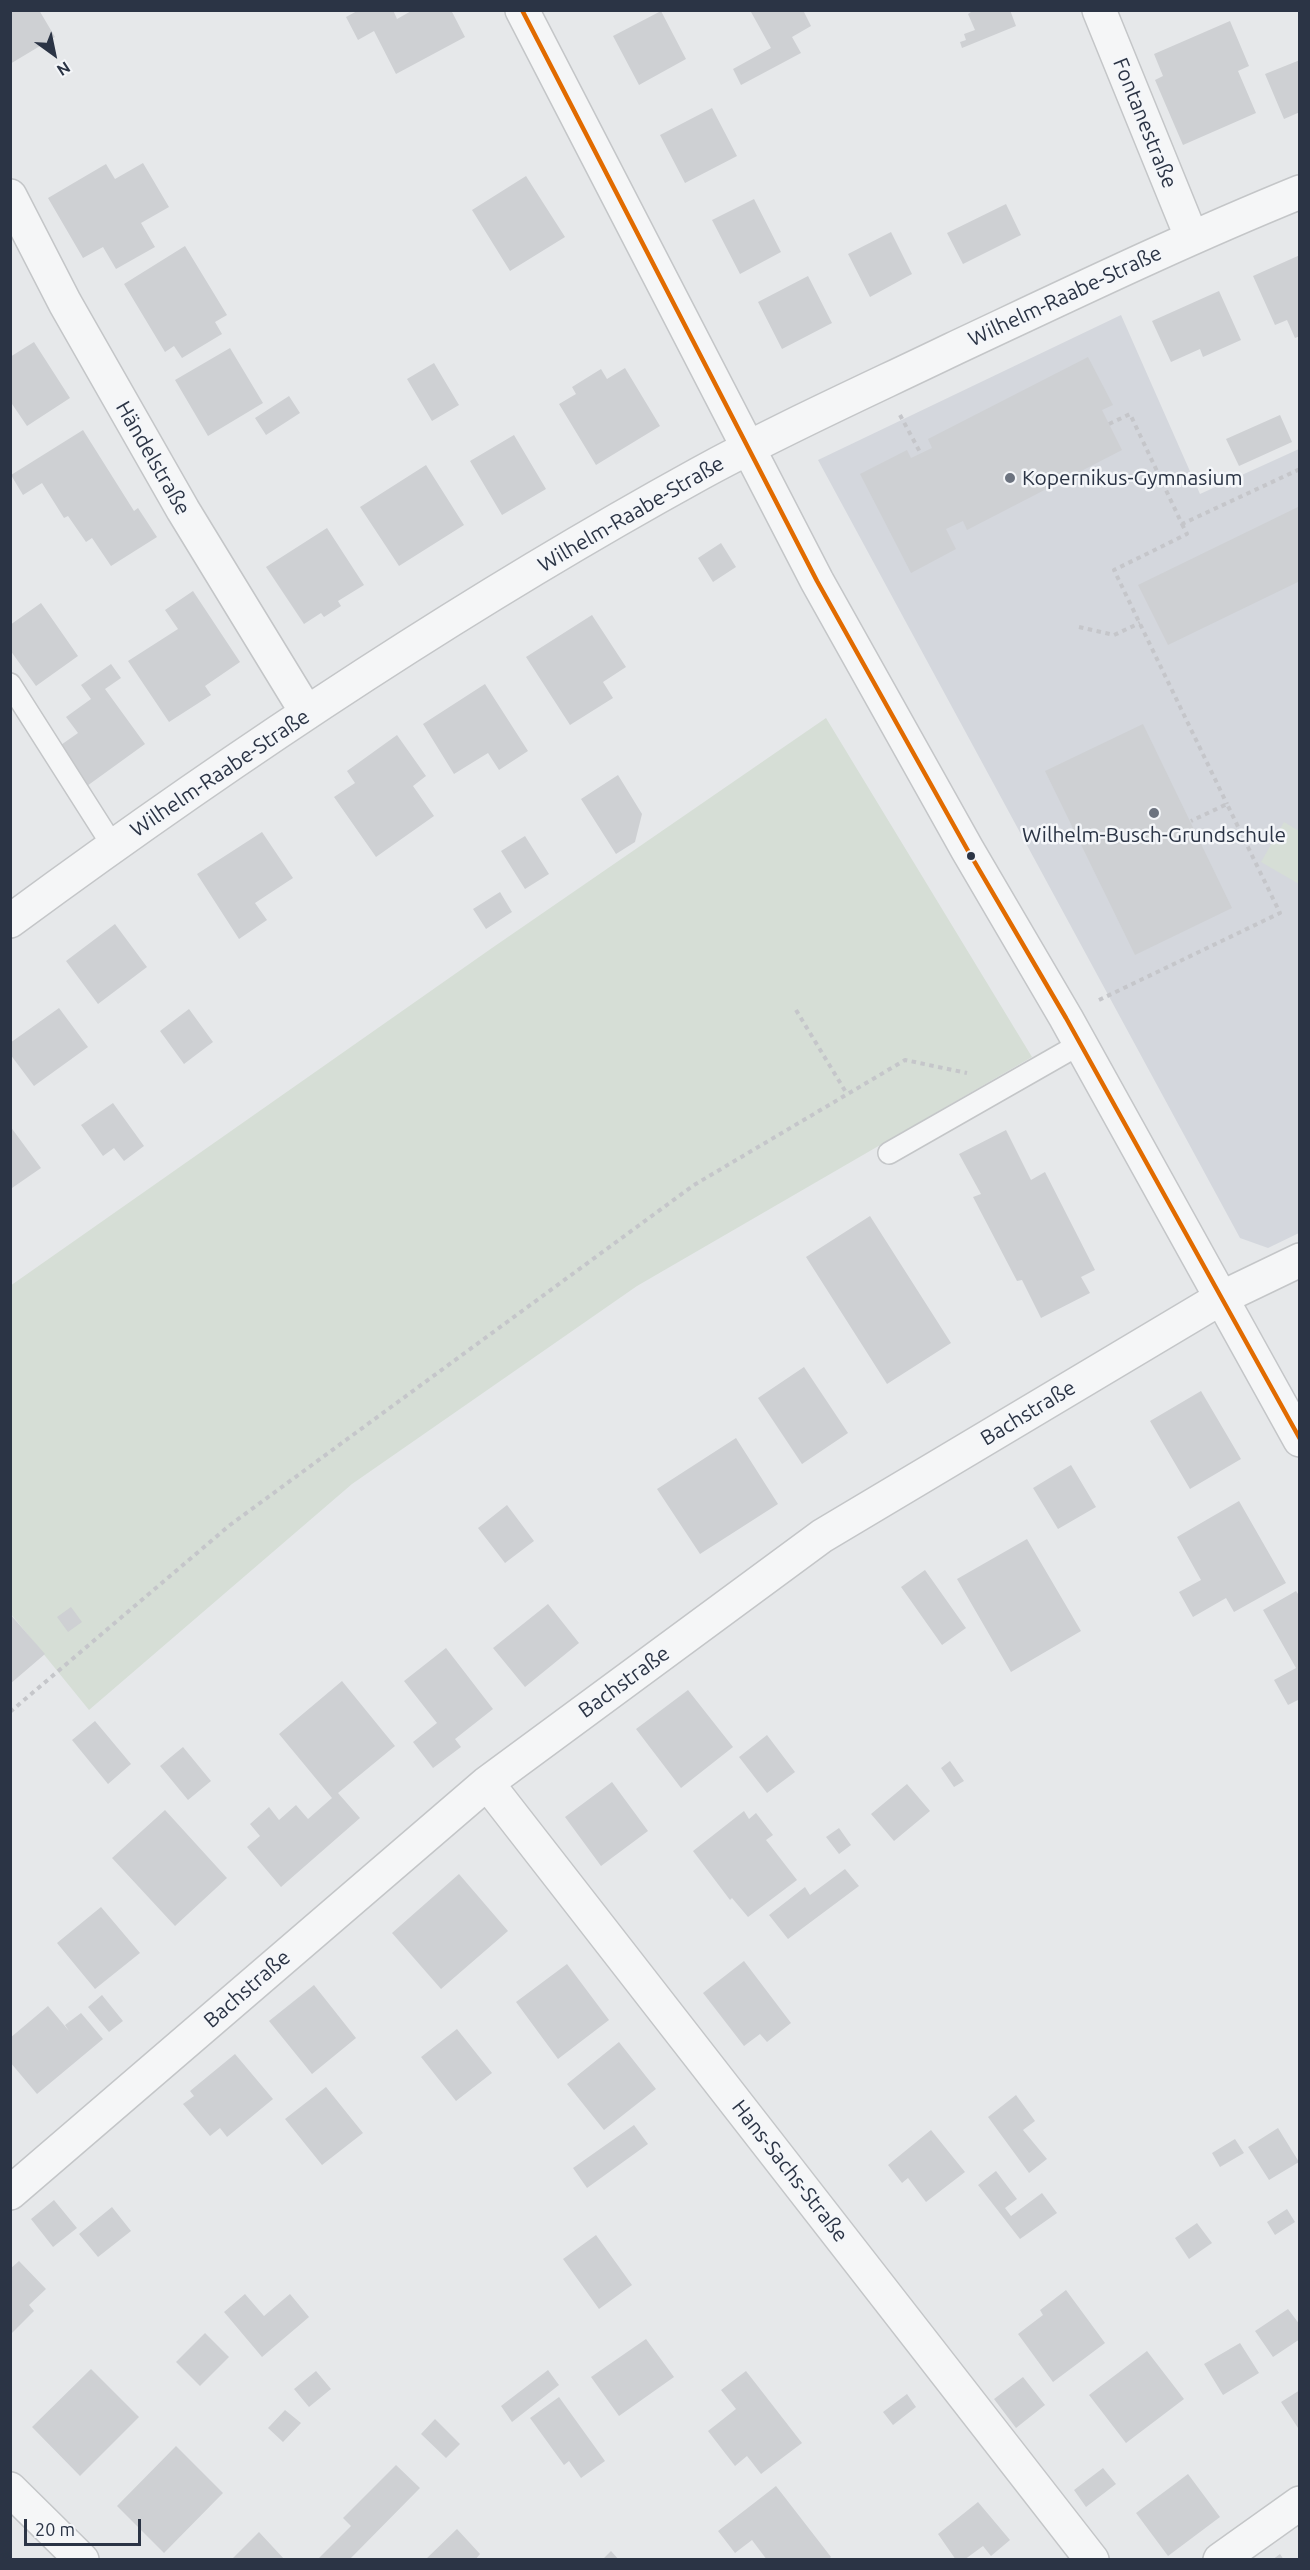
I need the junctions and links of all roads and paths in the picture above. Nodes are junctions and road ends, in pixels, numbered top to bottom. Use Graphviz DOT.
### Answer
graph roads {
  1 [pos="522,10"];
  2 [pos="1099,10"];
  3 [pos="1299,192"];
  4 [pos="10,196"];
  5 [pos="1191,236"];
  6 [pos="883,383"];
  7 [pos="1108,424"];
  8 [pos="746,449"];
  9 [pos="921,454"];
  10 [pos="1299,469"];
  11 [pos="1182,524"];
  12 [pos="1140,623"];
  13 [pos="1079,627"];
  14 [pos="10,684"];
  15 [pos="307,713"];
  16 [pos="1227,804"];
  17 [pos="1191,821"];
  18 [pos="113,846"];
  19 [pos="10,921"];
  20 [pos="1098,1001"];
  21 [pos="796,1010"];
  22 [pos="1080,1044"];
  23 [pos="1008,1084"];
  24 [pos="847,1094"];
  25 [pos="889,1153"];
  26 [pos="1299,1260"];
  27 [pos="1221,1298"];
  28 [pos="1299,1440"];
  29 [pos="10,1712"];
  30 [pos="487,1783"];
  31 [pos="10,2193"];
  32 [pos="10,2489"];
  33 [pos="1299,2503"];
  34 [pos="82,2559"];
  35 [pos="1092,2559"];
  36 [pos="1220,2559"];
  1 -- 8 [label="street"];
  2 -- 5 [label="street, Fontanestraße"];
  3 -- 5 [label="street, Wilhelm-Raabe-Straße"];
  4 -- 15 [label="street, Händelstraße"];
  5 -- 6 [label="street, Wilhelm-Raabe-Straße"];
  6 -- 8 [label="street, Wilhelm-Raabe-Straße"];
  6 -- 9 [label="path"];
  7 -- 11 [label="path"];
  8 -- 15 [label="street, Wilhelm-Raabe-Straße"];
  8 -- 22 [label="street"];
  10 -- 11 [label="path"];
  11 -- 12 [label="path"];
  12 -- 13 [label="path"];
  12 -- 16 [label="path"];
  14 -- 18 [label="lane"];
  15 -- 18 [label="street, Wilhelm-Raabe-Straße"];
  16 -- 17 [label="path"];
  16 -- 20 [label="path"];
  18 -- 19 [label="street, Wilhelm-Raabe-Straße"];
  21 -- 24 [label="path"];
  22 -- 23 [label="lane"];
  22 -- 27 [label="street"];
  23 -- 24 [label="path"];
  23 -- 25 [label="lane"];
  24 -- 29 [label="path"];
  26 -- 27 [label="street, Bachstraße"];
  27 -- 28 [label="street"];
  27 -- 30 [label="street, Bachstraße"];
  30 -- 31 [label="street, Bachstraße"];
  30 -- 35 [label="street, Hans-Sachs-Straße"];
  32 -- 34 [label="street"];
  33 -- 36 [label="street"];
}
